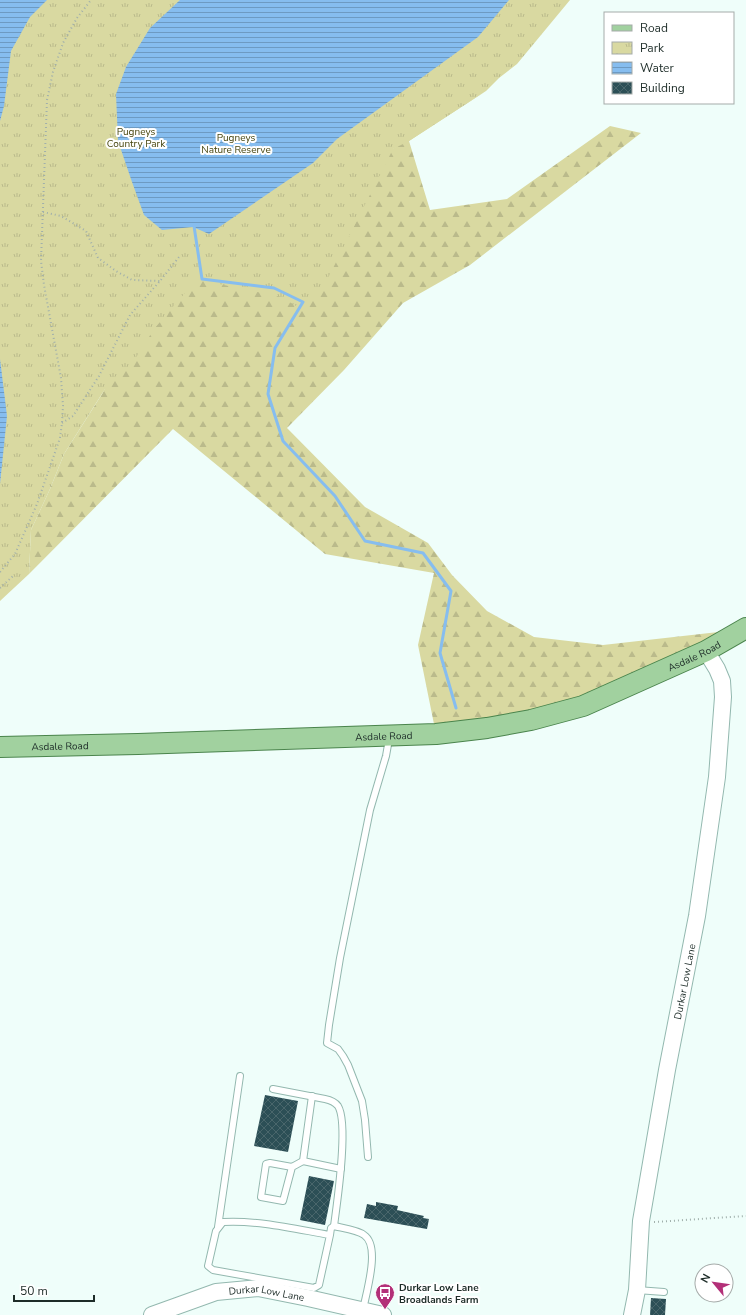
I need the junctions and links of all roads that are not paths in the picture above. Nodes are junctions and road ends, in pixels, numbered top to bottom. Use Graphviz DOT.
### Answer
graph roads {
  1 [pos="746,628"];
  2 [pos="706,651"];
  3 [pos="390,735"];
  4 [pos="0,747"];
  5 [pos="240,1076"];
  6 [pos="273,1089"];
  7 [pos="312,1096"];
  8 [pos="368,1157"];
  9 [pos="303,1161"];
  10 [pos="292,1168"];
  11 [pos="341,1169"];
  12 [pos="334,1226"];
  13 [pos="218,1227"];
  14 [pos="330,1235"];
  15 [pos="637,1290"];
  16 [pos="664,1292"];
  17 [pos="363,1310"];
  18 [pos="152,1315"];
  19 [pos="383,1315"];
  20 [pos="632,1315"];
  1 -- 2 [label="main road, Asdale Road"];
  2 -- 3 [label="main road, Asdale Road"];
  2 -- 15 [label="street, Durkar Low Lane"];
  3 -- 4 [label="main road, Asdale Road"];
  3 -- 8 [label="lane"];
  5 -- 13 [label="lane"];
  6 -- 7 [label="lane"];
  7 -- 9 [label="lane"];
  7 -- 11 [label="lane"];
  9 -- 10 [label="lane"];
  9 -- 11 [label="lane"];
  10 -- 10 [label="lane"];
  11 -- 12 [label="lane"];
  12 -- 14 [label="lane"];
  12 -- 17 [label="lane"];
  13 -- 14 [label="lane"];
  13 -- 14 [label="lane"];
  15 -- 16 [label="lane"];
  15 -- 20 [label="street, Durkar Low Lane"];
  17 -- 18 [label="street, Durkar Low Lane"];
  17 -- 19 [label="street, Durkar Low Lane"];
}
